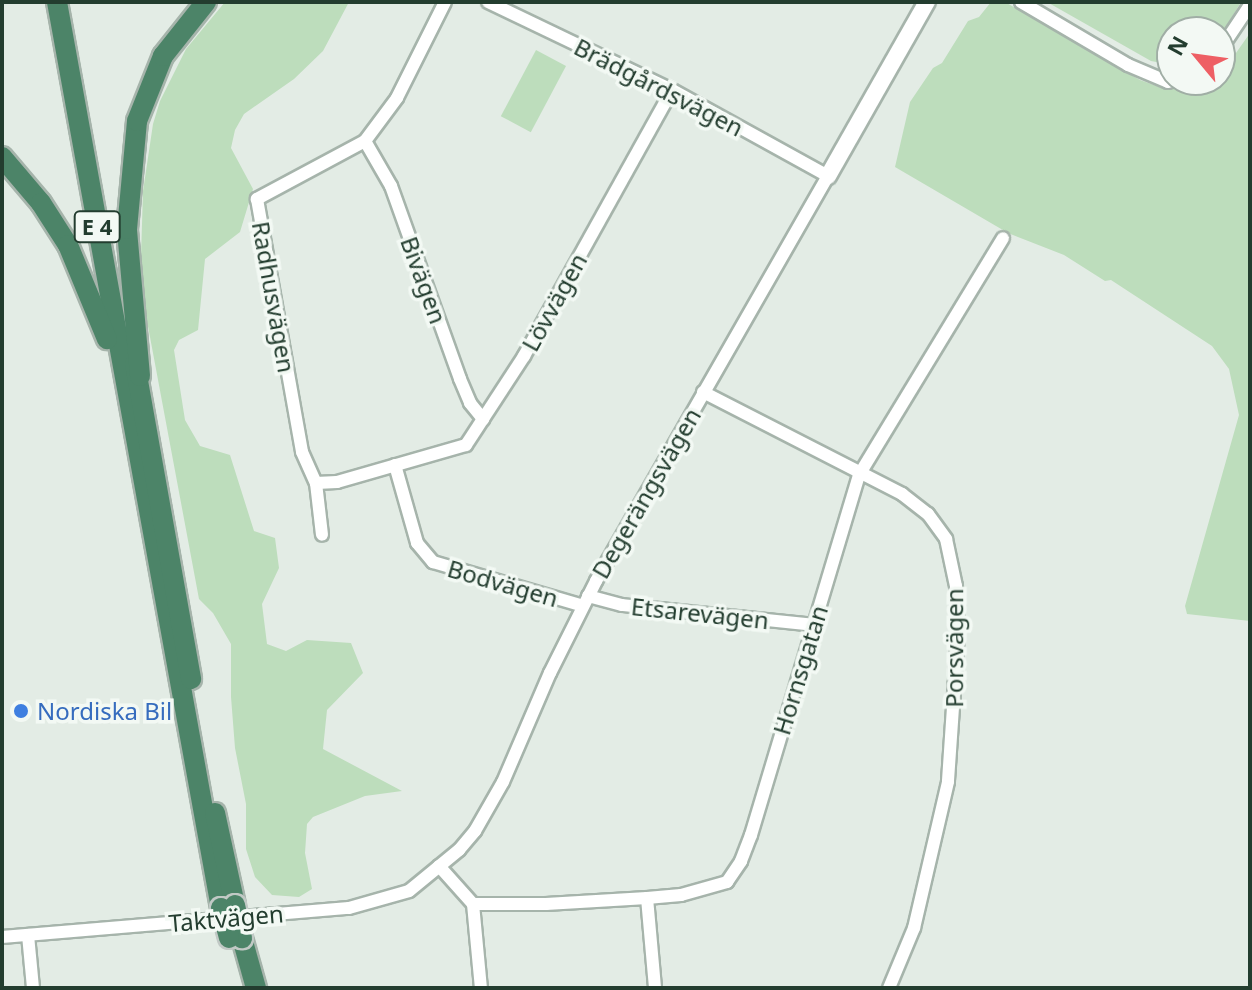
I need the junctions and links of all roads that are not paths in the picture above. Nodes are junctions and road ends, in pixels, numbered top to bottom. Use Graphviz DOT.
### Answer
graph roads {
  1 [pos="57,2"];
  2 [pos="68,2"];
  3 [pos="206,2"];
  4 [pos="445,2"];
  5 [pos="488,2"];
  6 [pos="927,2"];
  7 [pos="1021,2"];
  8 [pos="1250,5"];
  9 [pos="1236,26"];
  10 [pos="1156,77"];
  11 [pos="672,90"];
  12 [pos="365,141"];
  13 [pos="2,157"];
  14 [pos="828,176"];
  15 [pos="1003,238"];
  16 [pos="703,392"];
  17 [pos="144,407"];
  18 [pos="483,419"];
  19 [pos="137,451"];
  20 [pos="395,465"];
  21 [pos="859,475"];
  22 [pos="316,483"];
  23 [pos="322,535"];
  24 [pos="586,601"];
  25 [pos="814,625"];
  26 [pos="439,866"];
  27 [pos="647,898"];
  28 [pos="473,904"];
  29 [pos="228,906"];
  30 [pos="28,935"];
  31 [pos="2,937"];
  32 [pos="236,938"];
  33 [pos="33,988"];
  34 [pos="243,988"];
  35 [pos="256,988"];
  36 [pos="481,988"];
  37 [pos="655,988"];
  38 [pos="889,988"];
  1 -- 19 [label="highway, E 4"];
  2 -- 17 [label="highway, E 4"];
  3 -- 17 [label="highway, E 4"];
  4 -- 12 [label="street, Radhusvägen"];
  5 -- 11 [label="street, Brädgårdsvägen"];
  6 -- 14 [label="street, Degerängsvägen"];
  7 -- 10 [label="street"];
  8 -- 9 [label="street"];
  11 -- 14 [label="street, Brädgårdsvägen"];
  11 -- 18 [label="street, Lövvägen"];
  12 -- 18 [label="street, Bivägen"];
  12 -- 22 [label="street, Radhusvägen"];
  13 -- 19 [label="highway, E 4"];
  14 -- 16 [label="street, Degerängsvägen"];
  15 -- 21 [label="street, Hornsgatan"];
  16 -- 21 [label="street, Porsvägen"];
  16 -- 24 [label="street, Degerängsvägen"];
  17 -- 29 [label="highway, E 4"];
  18 -- 20 [label="street, Lövvägen"];
  19 -- 29 [label="highway, E 4"];
  20 -- 22 [label="street"];
  20 -- 24 [label="street, Bodvägen"];
  21 -- 25 [label="street, Hornsgatan"];
  21 -- 38 [label="street, Porsvägen"];
  22 -- 23 [label="street, Radhusvägen"];
  24 -- 25 [label="street, Etsarevägen"];
  24 -- 26 [label="street, Degerängsvägen"];
  25 -- 27 [label="street, Hornsgatan"];
  26 -- 28 [label="street"];
  26 -- 30 [label="street, Taktvägen"];
  27 -- 28 [label="street, Hornsgatan"];
  27 -- 37 [label="street"];
  28 -- 36 [label="street"];
  29 -- 32 [label="highway, E 4, bridge"];
  30 -- 31 [label="street, Taktvägen"];
  30 -- 33 [label="street"];
  32 -- 34 [label="highway, E 4"];
  32 -- 35 [label="highway, E 4"];
}
